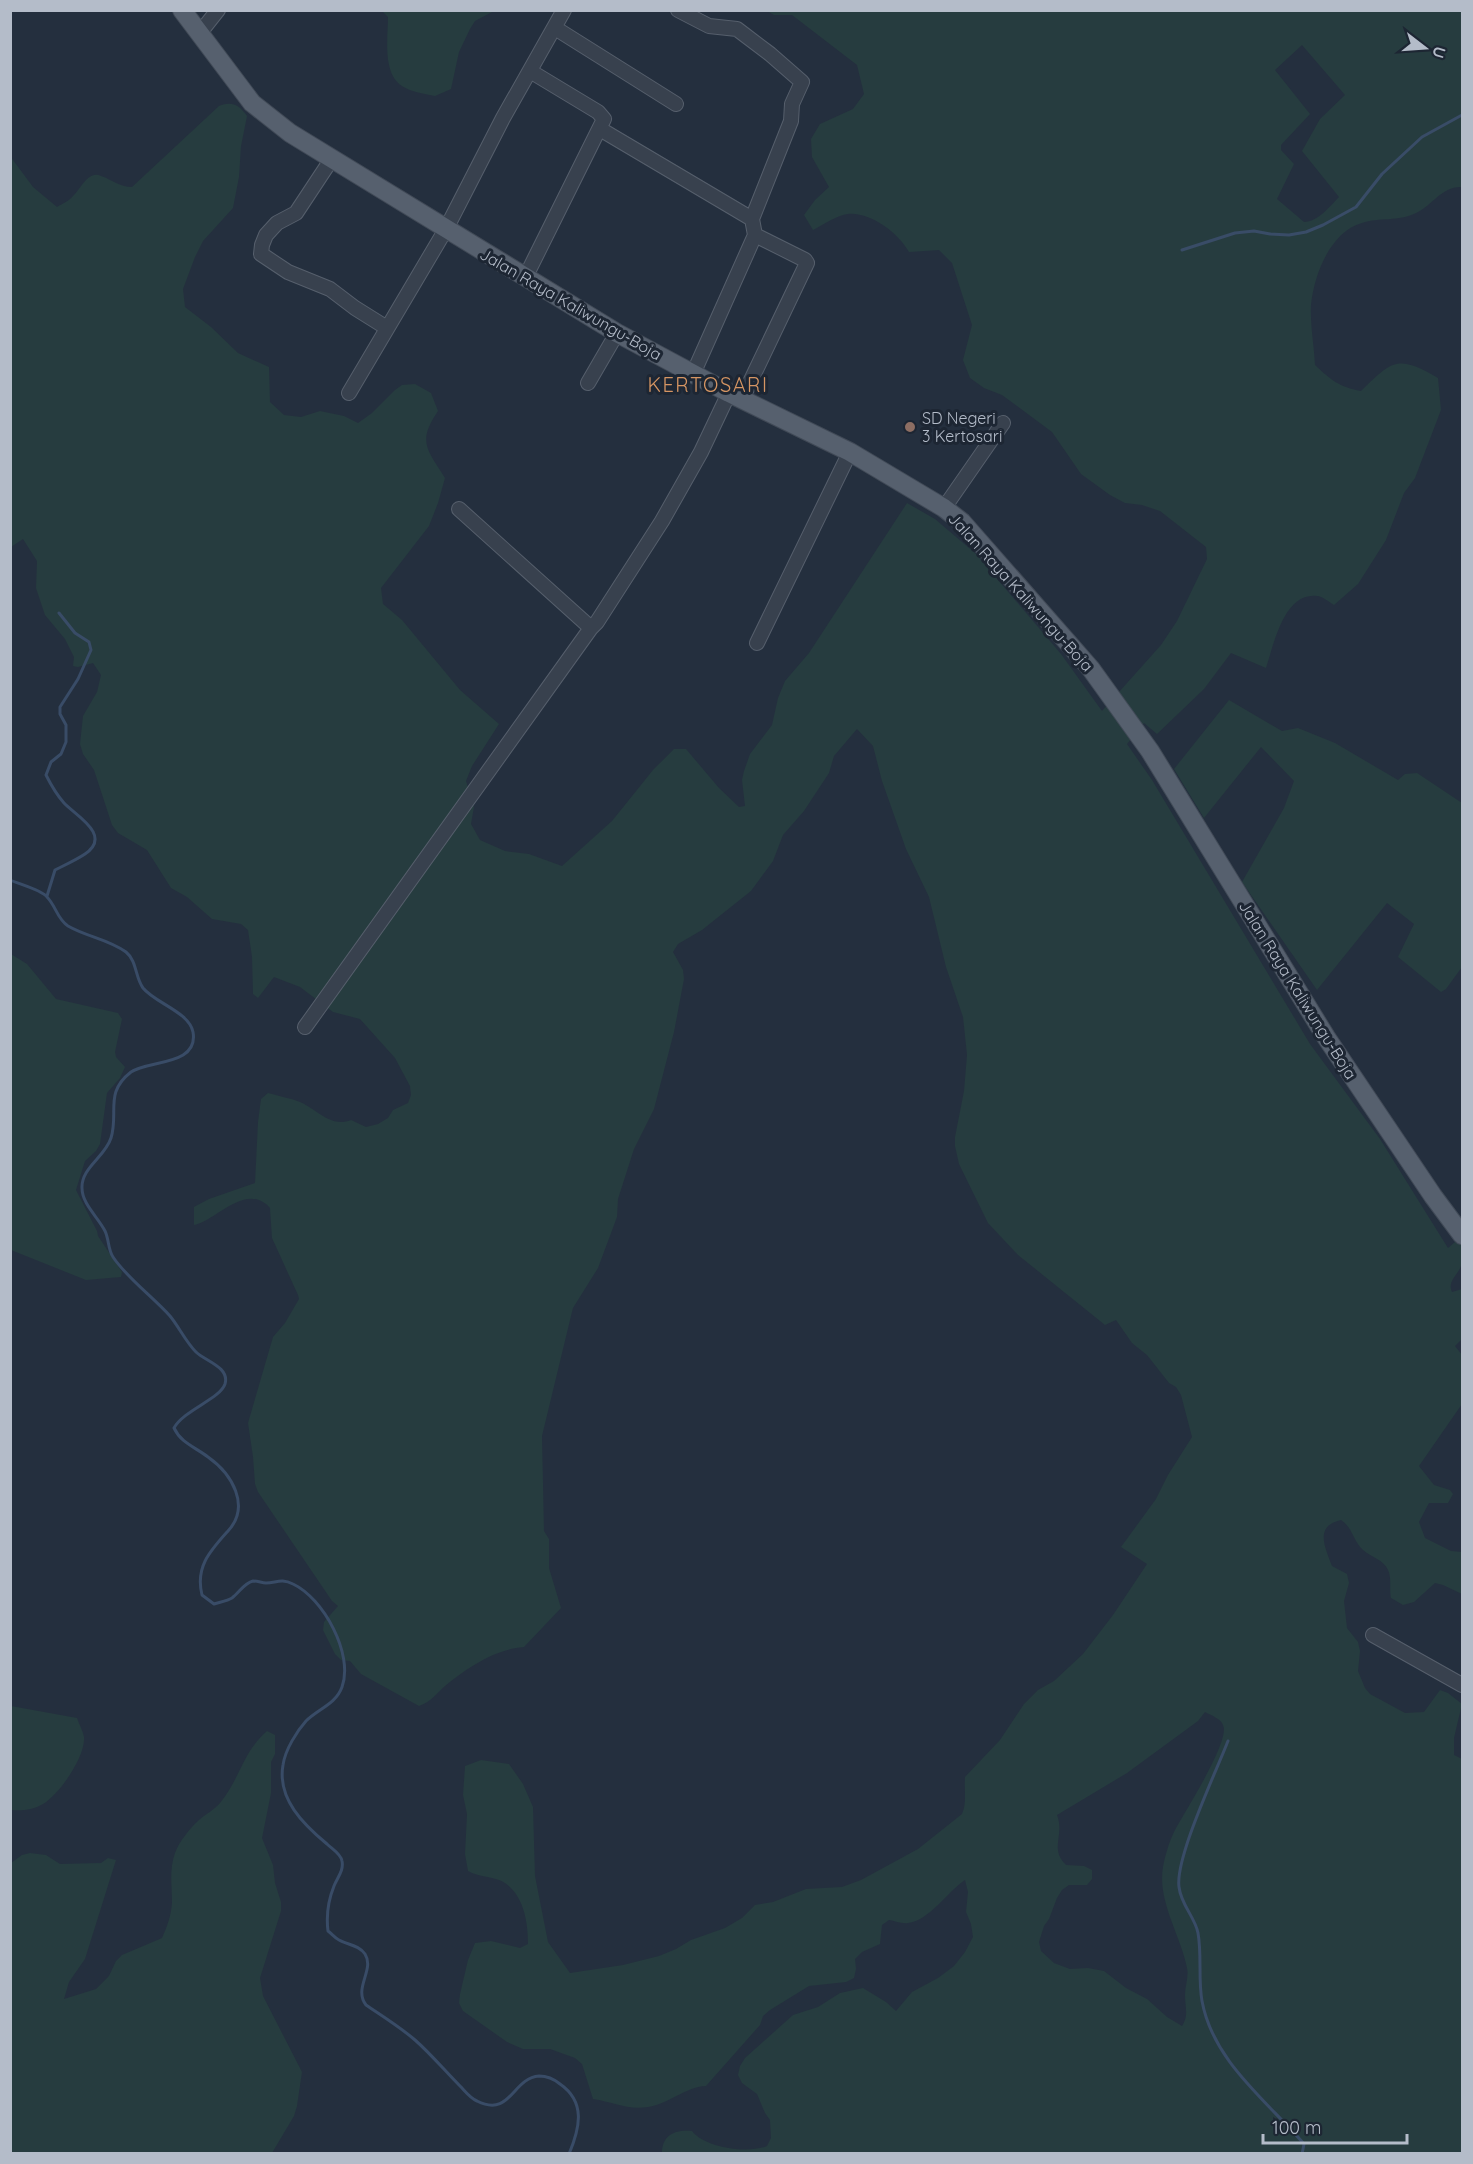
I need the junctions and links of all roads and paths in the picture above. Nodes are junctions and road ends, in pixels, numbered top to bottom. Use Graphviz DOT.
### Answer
graph roads {
  1 [pos="182,10"];
  2 [pos="218,10"];
  3 [pos="564,10"];
  4 [pos="678,10"];
  5 [pos="555,28"];
  6 [pos="199,34"];
  7 [pos="530,71"];
  8 [pos="676,104"];
  9 [pos="600,129"];
  10 [pos="331,160"];
  11 [pos="752,219"];
  12 [pos="446,229"];
  13 [pos="755,235"];
  14 [pos="525,278"];
  15 [pos="387,328"];
  16 [pos="617,333"];
  17 [pos="693,374"];
  18 [pos="588,383"];
  19 [pos="350,393"];
  20 [pos="736,396"];
  21 [pos="1003,423"];
  22 [pos="850,452"];
  23 [pos="944,508"];
  24 [pos="459,509"];
  25 [pos="591,628"];
  26 [pos="757,642"];
  27 [pos="305,1027"];
  28 [pos="1462,1235"];
  29 [pos="1373,1635"];
  30 [pos="1462,1685"];
  1 -- 6 [label="main road, Jalan Raya Kaliwungu-Boja"];
  2 -- 6 [label="street"];
  3 -- 5 [label="street"];
  4 -- 11 [label="street"];
  5 -- 7 [label="street"];
  5 -- 8 [label="street"];
  6 -- 10 [label="main road, Jalan Raya Kaliwungu-Boja"];
  7 -- 9 [label="street"];
  7 -- 12 [label="street"];
  9 -- 11 [label="street"];
  9 -- 14 [label="street"];
  10 -- 12 [label="main road, Jalan Raya Kaliwungu-Boja"];
  10 -- 15 [label="street"];
  11 -- 13 [label="street"];
  12 -- 14 [label="main road, Jalan Raya Kaliwungu-Boja"];
  12 -- 15 [label="street"];
  13 -- 17 [label="street"];
  13 -- 20 [label="street"];
  14 -- 16 [label="main road, Jalan Raya Kaliwungu-Boja"];
  15 -- 19 [label="street"];
  16 -- 17 [label="main road, Jalan Raya Kaliwungu-Boja"];
  16 -- 18 [label="street"];
  17 -- 20 [label="main road, Jalan Raya Kaliwungu-Boja"];
  20 -- 22 [label="main road, Jalan Raya Kaliwungu-Boja"];
  20 -- 25 [label="street"];
  21 -- 23 [label="street"];
  22 -- 23 [label="main road, Jalan Raya Kaliwungu-Boja"];
  22 -- 26 [label="street"];
  23 -- 28 [label="main road, Jalan Raya Kaliwungu-Boja"];
  24 -- 25 [label="street"];
  25 -- 27 [label="street"];
  29 -- 30 [label="street"];
}
